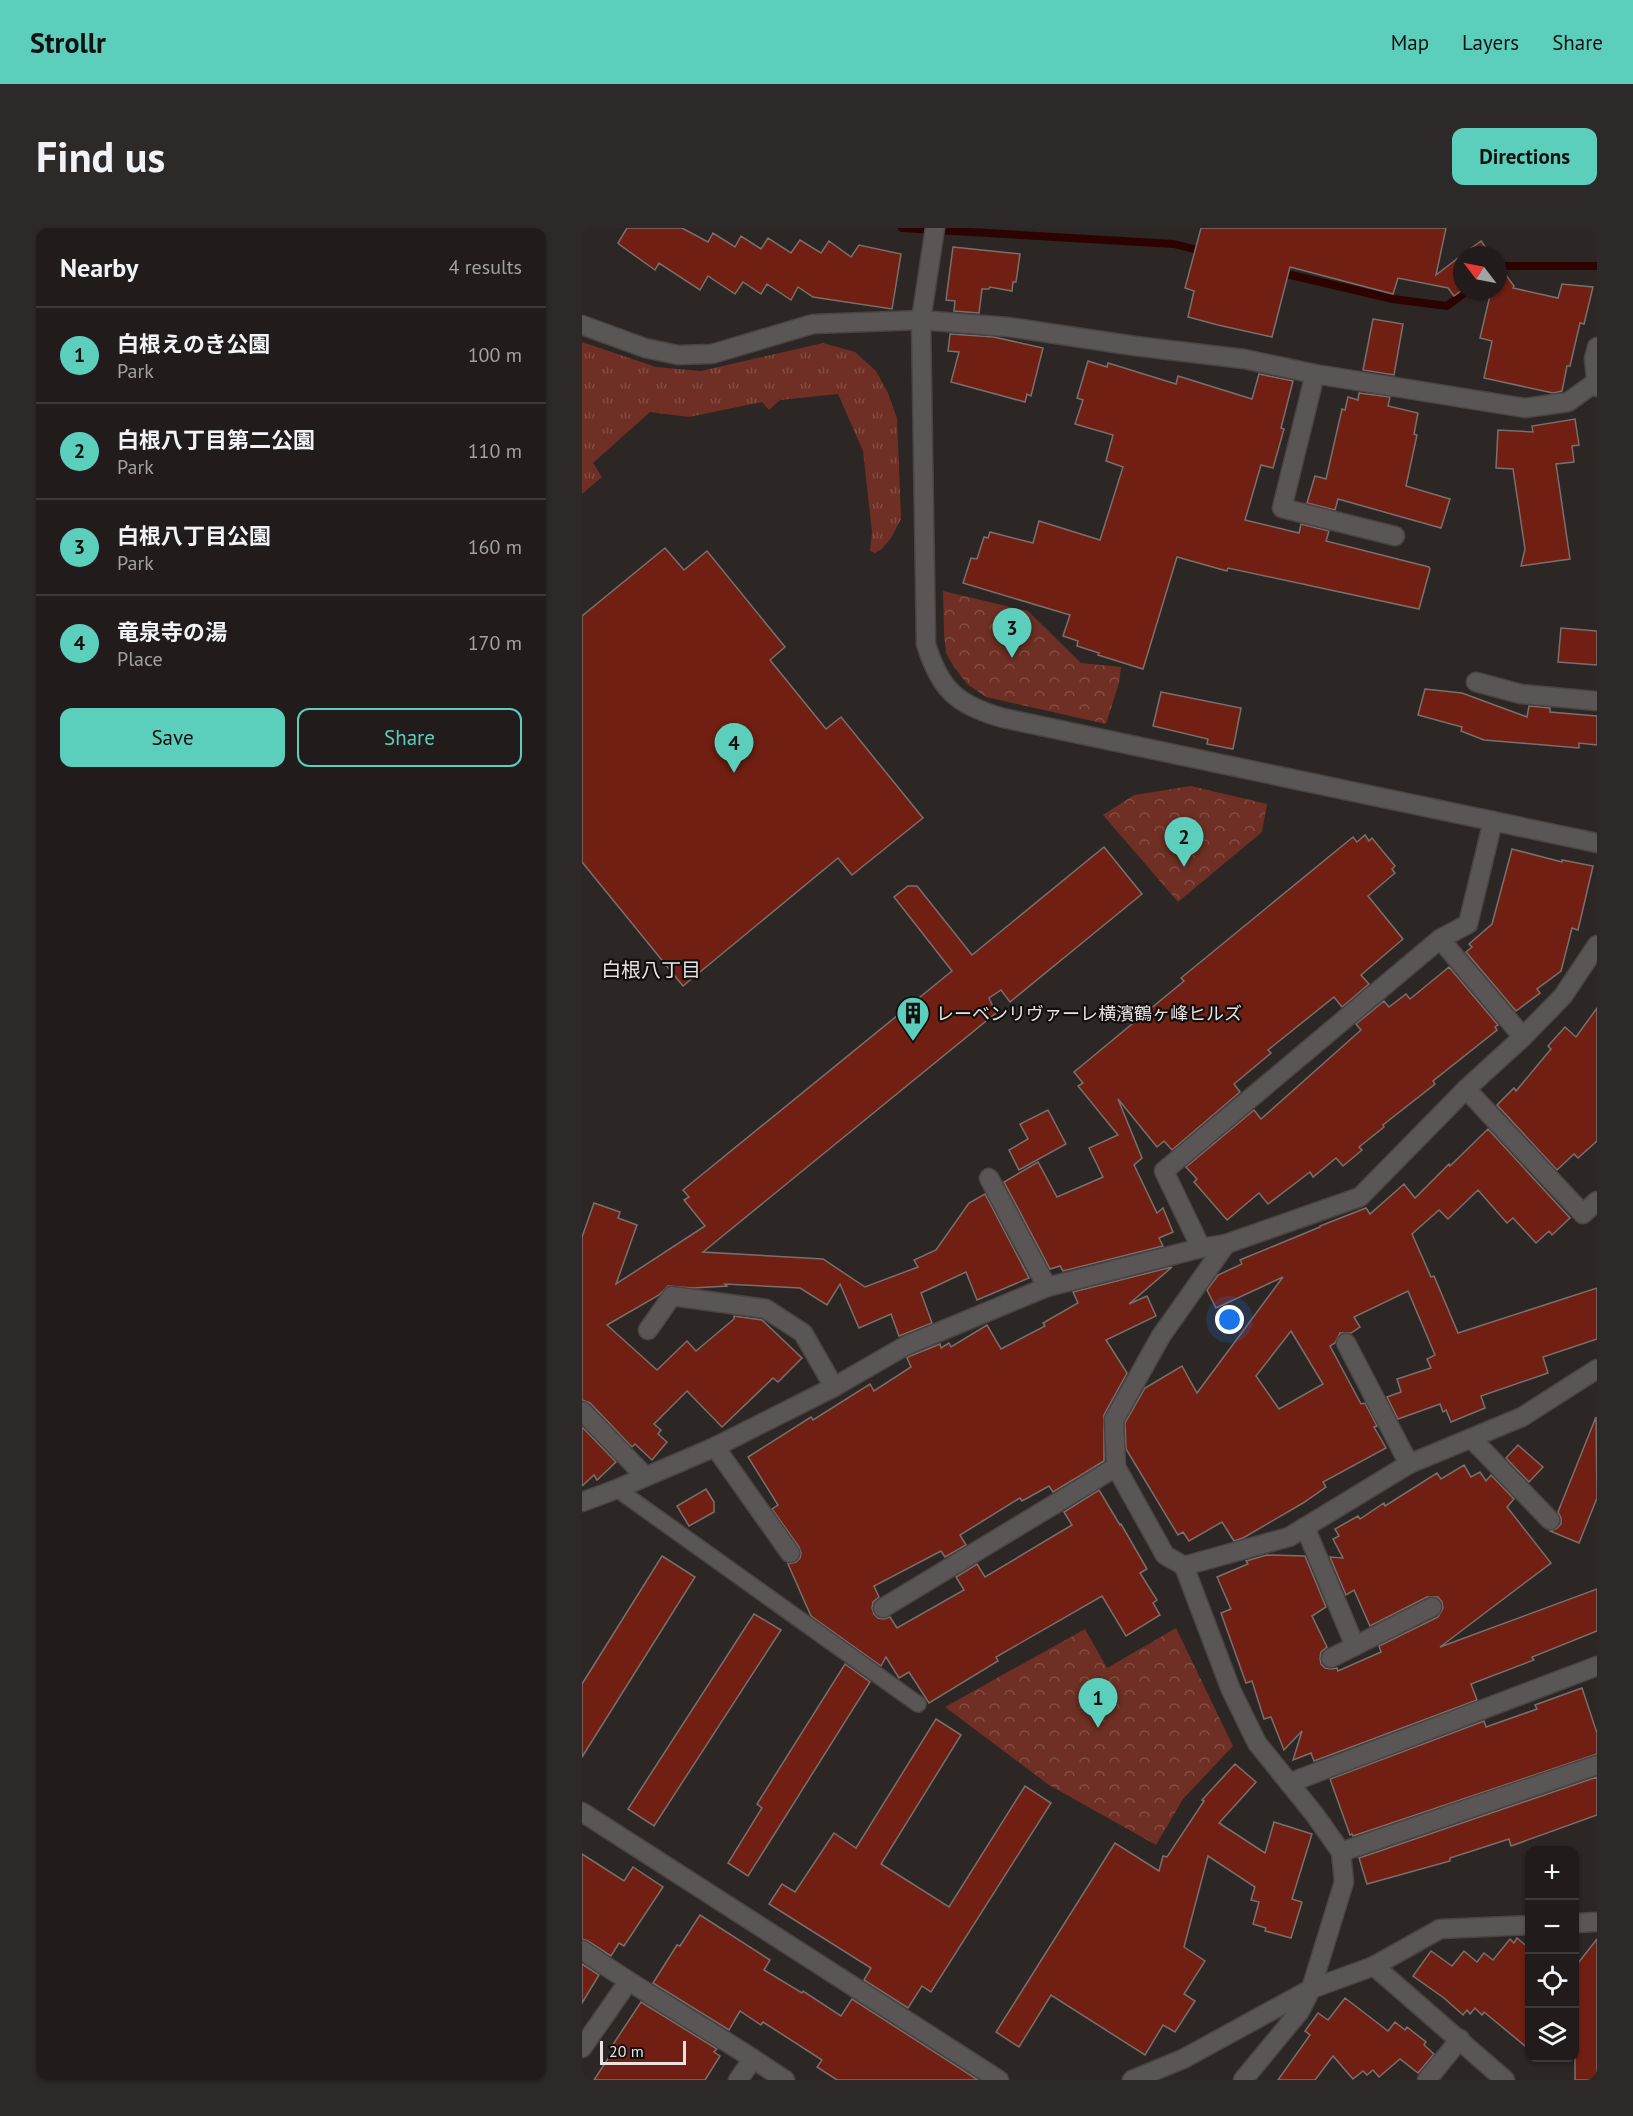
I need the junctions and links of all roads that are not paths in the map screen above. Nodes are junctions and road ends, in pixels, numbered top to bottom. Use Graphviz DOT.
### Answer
graph roads {
  1 [pos="935,228"];
  2 [pos="921,320"];
  3 [pos="582,325"];
  4 [pos="1597,347"];
  5 [pos="1315,374"];
  6 [pos="1597,384"];
  7 [pos="1395,536"];
  8 [pos="1476,682"];
  9 [pos="1597,701"];
  10 [pos="1493,821"];
  11 [pos="1597,843"];
  12 [pos="1440,939"];
  13 [pos="1597,945"];
  14 [pos="1523,1037"];
  15 [pos="1466,1089"];
  16 [pos="989,1178"];
  17 [pos="1597,1202"];
  18 [pos="1226,1244"];
  19 [pos="1202,1248"];
  20 [pos="1047,1287"];
  21 [pos="648,1330"];
  22 [pos="1346,1343"];
  23 [pos="1597,1369"];
  24 [pos="834,1387"];
  25 [pos="582,1411"];
  26 [pos="1471,1438"];
  27 [pos="715,1447"];
  28 [pos="1409,1464"];
  29 [pos="1116,1467"];
  30 [pos="645,1476"];
  31 [pos="617,1489"];
  32 [pos="582,1502"];
  33 [pos="1550,1520"];
  34 [pos="1305,1527"];
  35 [pos="790,1553"];
  36 [pos="1184,1566"];
  37 [pos="1432,1607"];
  38 [pos="883,1608"];
  39 [pos="1355,1646"];
  40 [pos="1331,1658"];
  41 [pos="1597,1666"];
  42 [pos="918,1704"];
  43 [pos="1597,1765"];
  44 [pos="1289,1783"];
  45 [pos="582,1812"];
  46 [pos="1341,1852"];
  47 [pos="1597,1922"];
  48 [pos="1579,1923"];
  49 [pos="1525,1925"];
  50 [pos="582,1950"];
  51 [pos="1374,1966"];
  52 [pos="628,1982"];
  53 [pos="1311,1989"];
  54 [pos="1460,2039"];
  55 [pos="582,2048"];
  56 [pos="753,2058"];
  57 [pos="738,2080"];
  58 [pos="785,2080"];
  59 [pos="999,2080"];
  60 [pos="1132,2080"];
  61 [pos="1243,2080"];
  62 [pos="1427,2080"];
  63 [pos="1505,2080"];
  1 -- 2 [label="street"];
  2 -- 3 [label="street"];
  2 -- 5 [label="street"];
  2 -- 10 [label="street"];
  4 -- 6 [label="street"];
  5 -- 6 [label="street"];
  5 -- 7 [label="street"];
  8 -- 9 [label="street"];
  10 -- 11 [label="street"];
  10 -- 12 [label="street"];
  12 -- 14 [label="street"];
  12 -- 19 [label="street"];
  13 -- 14 [label="street"];
  14 -- 15 [label="street"];
  15 -- 17 [label="street"];
  15 -- 18 [label="street"];
  16 -- 20 [label="street"];
  18 -- 19 [label="street"];
  18 -- 29 [label="street"];
  19 -- 20 [label="street"];
  20 -- 24 [label="street"];
  21 -- 24 [label="street"];
  22 -- 28 [label="street"];
  23 -- 26 [label="street"];
  24 -- 27 [label="street"];
  25 -- 30 [label="street"];
  26 -- 28 [label="street"];
  26 -- 33 [label="street"];
  27 -- 30 [label="street"];
  27 -- 35 [label="street"];
  28 -- 34 [label="street"];
  29 -- 36 [label="street"];
  29 -- 38 [label="street"];
  30 -- 31 [label="street"];
  31 -- 32 [label="street"];
  31 -- 42 [label="lane"];
  34 -- 36 [label="street"];
  34 -- 39 [label="street"];
  36 -- 44 [label="street"];
  37 -- 39 [label="street"];
  39 -- 40 [label="street"];
  41 -- 44 [label="street"];
  43 -- 46 [label="street"];
  44 -- 46 [label="street"];
  45 -- 59 [label="street"];
  46 -- 53 [label="street"];
  47 -- 48 [label="street"];
  49 -- 51 [label="street"];
  50 -- 52 [label="street"];
  51 -- 53 [label="street"];
  51 -- 54 [label="street"];
  52 -- 55 [label="street"];
  52 -- 56 [label="street"];
  53 -- 60 [label="street"];
  53 -- 61 [label="street"];
  54 -- 62 [label="street"];
  54 -- 63 [label="street"];
  56 -- 57 [label="street"];
  56 -- 58 [label="street"];
}
